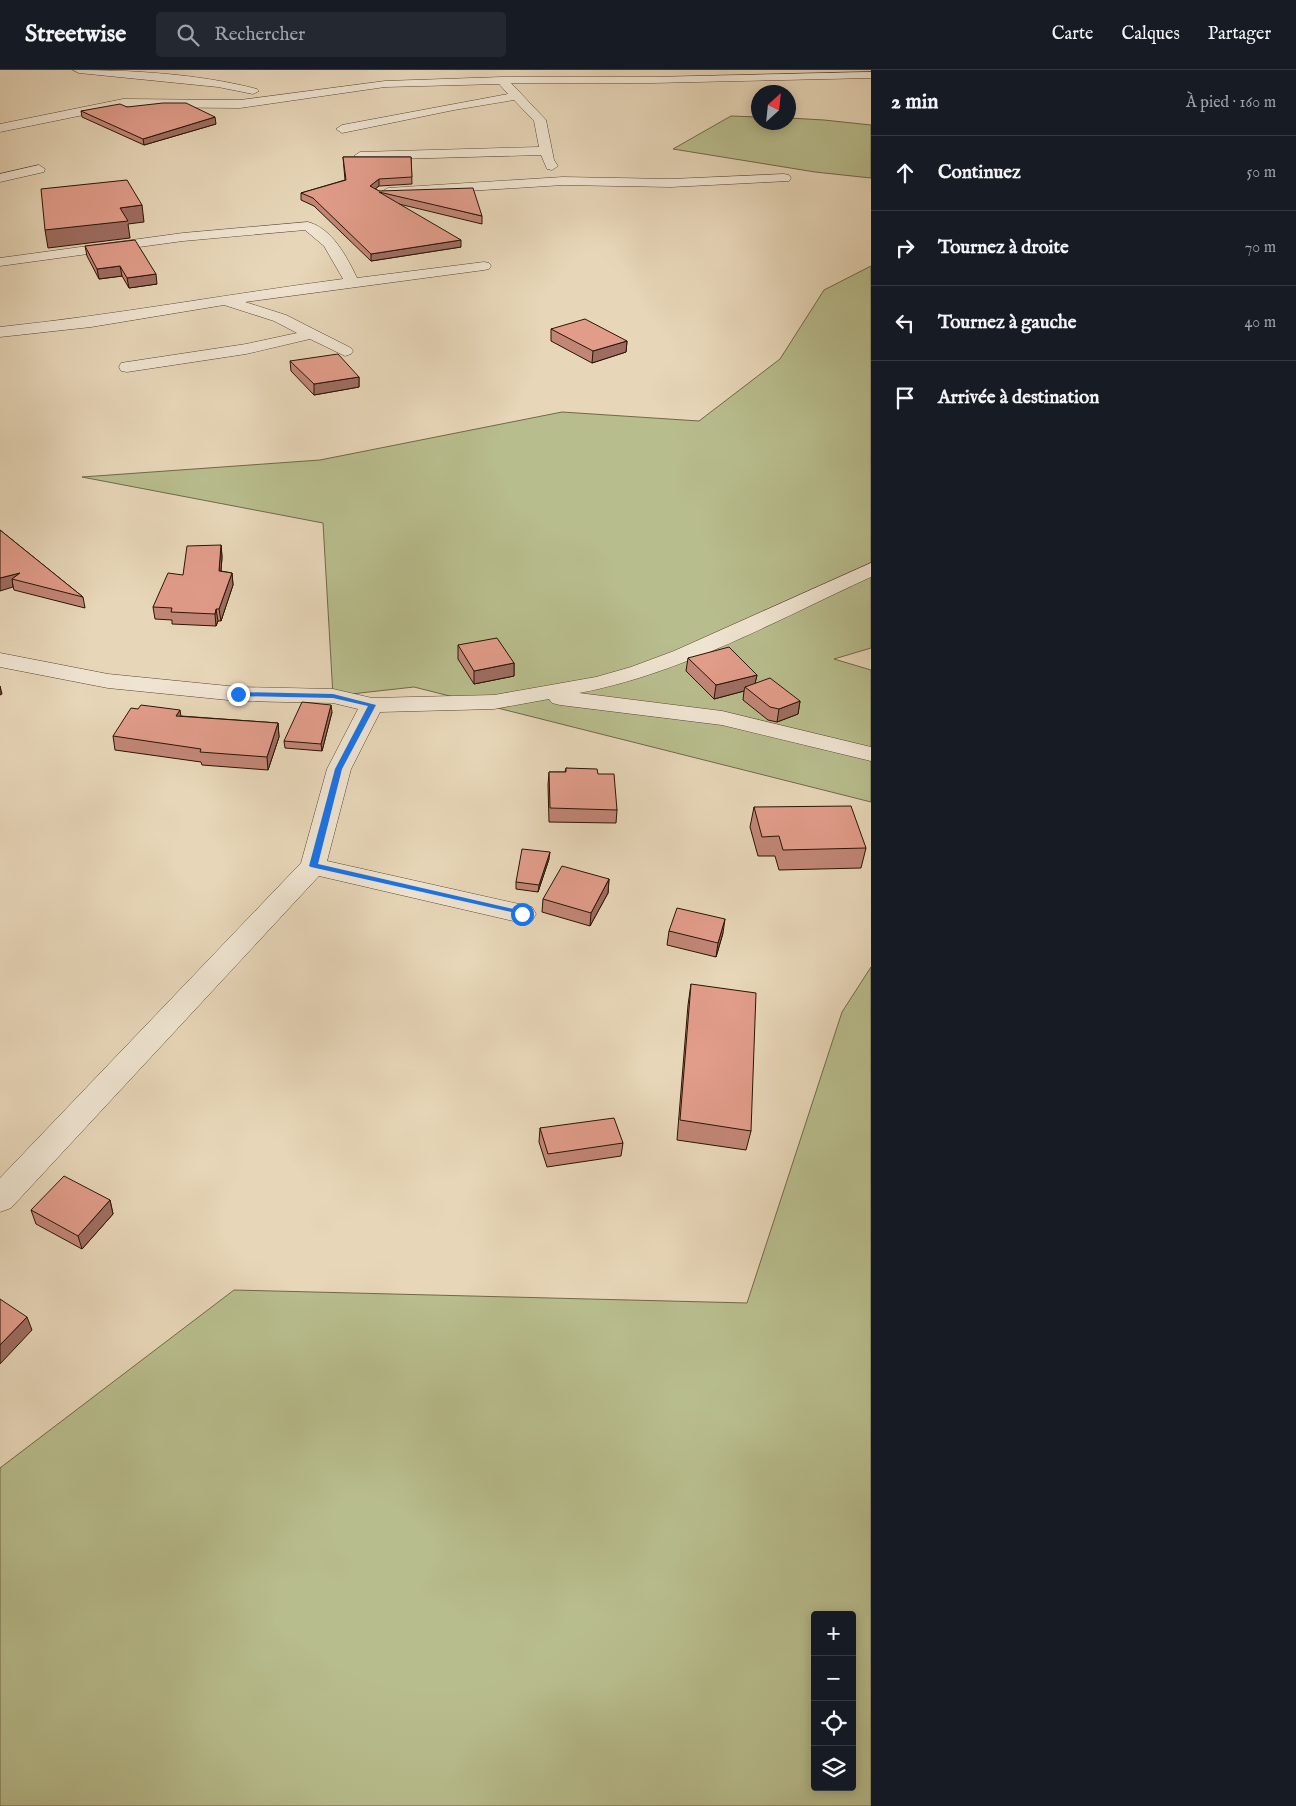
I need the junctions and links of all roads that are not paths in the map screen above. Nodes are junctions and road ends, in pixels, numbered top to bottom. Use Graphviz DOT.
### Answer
graph roads {
  1 [pos="87,70"];
  2 [pos="494,70"];
  3 [pos="76,74"];
  4 [pos="674,75"];
  5 [pos="871,75"];
  6 [pos="502,80"];
  7 [pos="100,93"];
  8 [pos="515,96"];
  9 [pos="289,97"];
  10 [pos="123,103"];
  11 [pos="0,128"];
  12 [pos="342,129"];
  13 [pos="546,151"];
  14 [pos="360,156"];
  15 [pos="38,169"];
  16 [pos="0,178"];
  17 [pos="784,178"];
  18 [pos="563,182"];
  19 [pos="379,192"];
  20 [pos="0,262"];
  21 [pos="484,266"];
  22 [pos="352,283"];
  23 [pos="224,300"];
  24 [pos="0,332"];
  25 [pos="312,334"];
  26 [pos="345,351"];
  27 [pos="127,367"];
  28 [pos="871,569"];
  29 [pos="0,660"];
  30 [pos="538,695"];
  31 [pos="372,705"];
  32 [pos="871,754"];
  33 [pos="313,866"];
  34 [pos="522,914"];
  35 [pos="0,1199"];
  1 -- 3 [label="street"];
  1 -- 9 [label="street"];
  2 -- 6 [label="street"];
  4 -- 5 [label="street"];
  4 -- 6 [label="street"];
  6 -- 8 [label="street"];
  6 -- 9 [label="street"];
  7 -- 10 [label="street"];
  8 -- 12 [label="street"];
  8 -- 13 [label="street"];
  9 -- 10 [label="street"];
  10 -- 11 [label="street"];
  13 -- 14 [label="street"];
  13 -- 18 [label="street"];
  15 -- 16 [label="street"];
  17 -- 18 [label="street"];
  18 -- 19 [label="street"];
  20 -- 22 [label="street"];
  21 -- 22 [label="street"];
  22 -- 23 [label="street"];
  23 -- 24 [label="street"];
  23 -- 25 [label="street"];
  25 -- 26 [label="street"];
  25 -- 27 [label="street"];
  28 -- 30 [label="street"];
  29 -- 31 [label="street"];
  30 -- 31 [label="street"];
  30 -- 32 [label="street"];
  31 -- 33 [label="street"];
  33 -- 34 [label="street"];
  33 -- 35 [label="street"];
}
